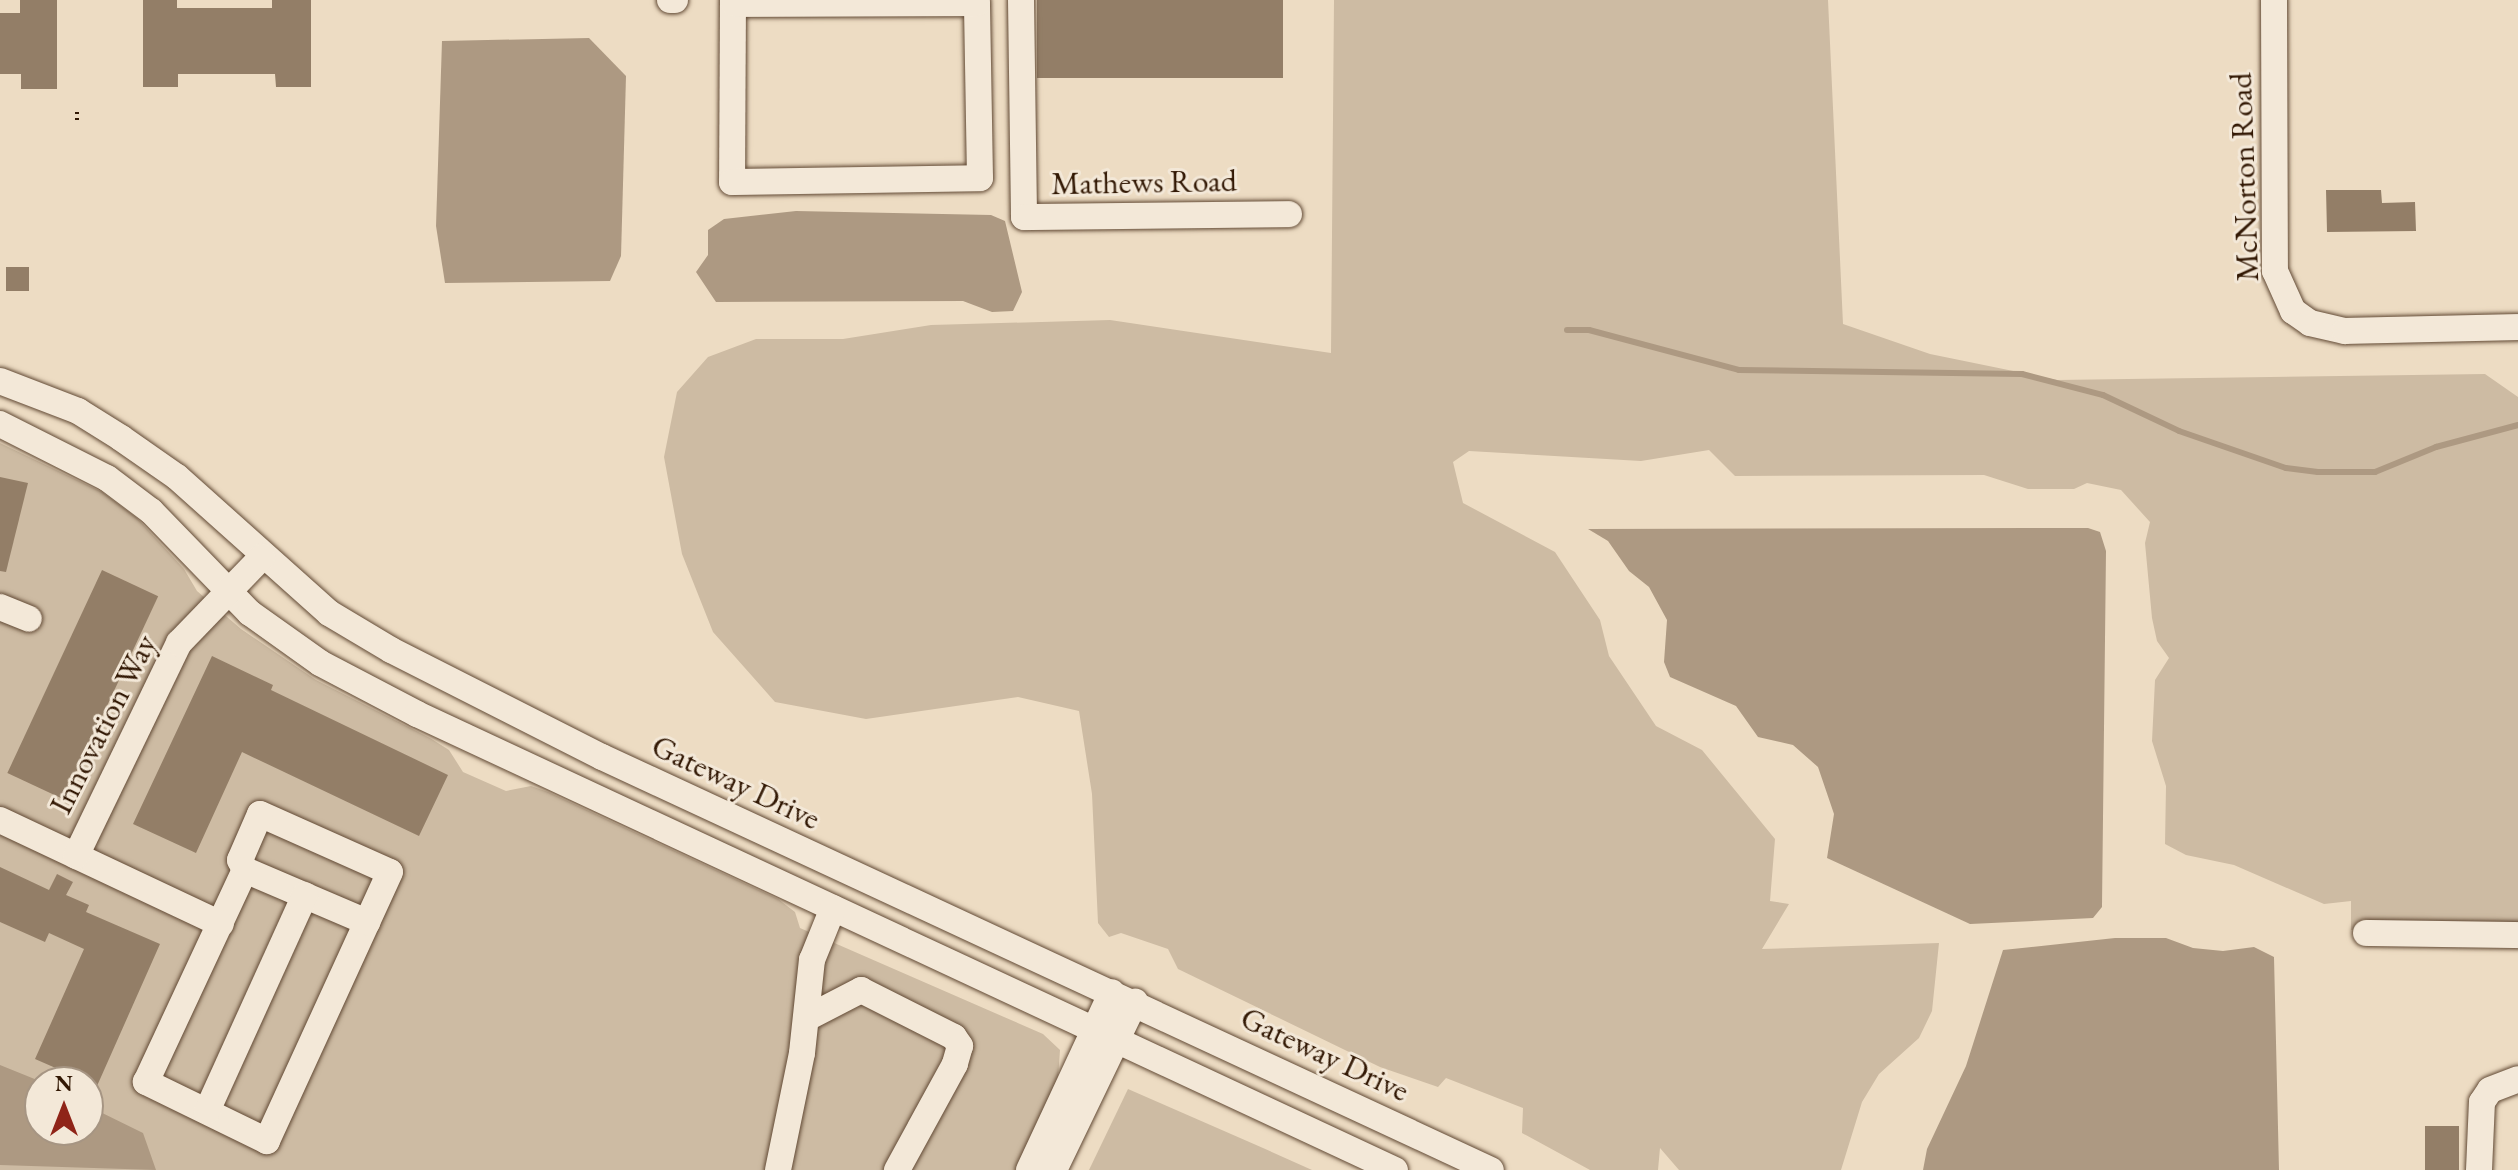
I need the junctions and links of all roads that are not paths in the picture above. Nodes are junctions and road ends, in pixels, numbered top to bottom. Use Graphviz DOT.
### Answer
graph roads {
  1 [pos="2274,0"];
  2 [pos="1021,1"];
  3 [pos="734,2"];
  4 [pos="977,3"];
  5 [pos="1289,214"];
  6 [pos="2518,327"];
  7 [pos="0,381"];
  8 [pos="0,424"];
  9 [pos="262,557"];
  10 [pos="228,590"];
  11 [pos="0,607"];
  12 [pos="29,619"];
  13 [pos="521,716"];
  14 [pos="501,754"];
  15 [pos="0,820"];
  16 [pos="76,856"];
  17 [pos="245,870"];
  18 [pos="305,895"];
  19 [pos="833,908"];
  20 [pos="367,922"];
  21 [pos="221,924"];
  22 [pos="2366,933"];
  23 [pos="2518,935"];
  24 [pos="1123,997"];
  25 [pos="807,1018"];
  26 [pos="1105,1036"];
  27 [pos="2518,1079"];
  28 [pos="207,1111"];
  29 [pos="778,1170"];
  30 [pos="897,1170"];
  31 [pos="1029,1170"];
  32 [pos="1054,1170"];
  33 [pos="1395,1170"];
  34 [pos="1491,1170"];
  35 [pos="2479,1170"];
  1 -- 6 [label="street, McNorton Road"];
  2 -- 4 [label="street"];
  2 -- 5 [label="street, Mathews Road"];
  3 -- 4 [label="street"];
  3 -- 4 [label="street"];
  7 -- 9 [label="street, Gateway Drive"];
  8 -- 10 [label="street"];
  9 -- 10 [label="street, Innovation Way"];
  9 -- 13 [label="street, Gateway Drive"];
  10 -- 14 [label="street"];
  10 -- 16 [label="street, Innovation Way"];
  11 -- 12 [label="street"];
  13 -- 14 [label="street"];
  13 -- 24 [label="street, Gateway Drive"];
  14 -- 19 [label="street"];
  15 -- 16 [label="street"];
  16 -- 21 [label="street"];
  17 -- 18 [label="street"];
  17 -- 20 [label="street"];
  17 -- 21 [label="street"];
  18 -- 20 [label="street"];
  18 -- 28 [label="street"];
  19 -- 25 [label="street"];
  19 -- 26 [label="street"];
  20 -- 28 [label="street"];
  21 -- 28 [label="street"];
  22 -- 23 [label="street"];
  24 -- 26 [label="street"];
  24 -- 34 [label="street, Gateway Drive"];
  25 -- 29 [label="street"];
  25 -- 30 [label="street"];
  26 -- 31 [label="street"];
  26 -- 32 [label="street"];
  26 -- 33 [label="street"];
  27 -- 35 [label="street"];
}
